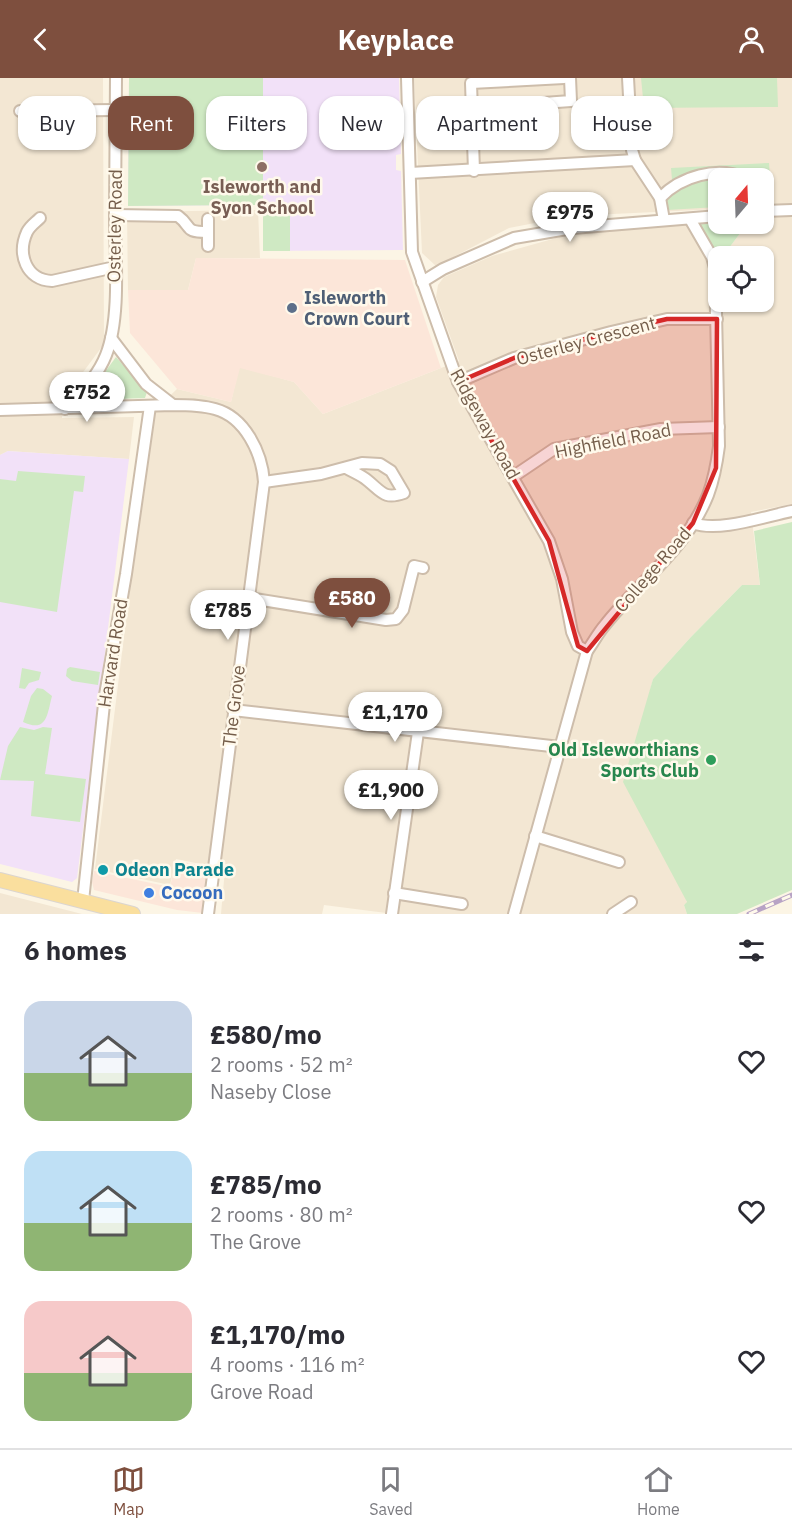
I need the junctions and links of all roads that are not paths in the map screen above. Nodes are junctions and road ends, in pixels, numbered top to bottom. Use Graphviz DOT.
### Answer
graph roads {
  1 [pos="116,78"];
  2 [pos="407,78"];
  3 [pos="564,78"];
  4 [pos="570,78"];
  5 [pos="628,78"];
  6 [pos="116,96"];
  7 [pos="472,96"];
  8 [pos="559,102"];
  9 [pos="116,150"];
  10 [pos="473,150"];
  11 [pos="635,160"];
  12 [pos="474,171"];
  13 [pos="410,173"];
  14 [pos="708,174"];
  15 [pos="660,198"];
  16 [pos="792,210"];
  17 [pos="774,211"];
  18 [pos="115,215"];
  19 [pos="708,217"];
  20 [pos="40,218"];
  21 [pos="208,219"];
  22 [pos="690,219"];
  23 [pos="664,220"];
  24 [pos="207,232"];
  25 [pos="208,246"];
  26 [pos="115,267"];
  27 [pos="422,282"];
  28 [pos="717,319"];
  29 [pos="111,338"];
  30 [pos="458,382"];
  31 [pos="173,405"];
  32 [pos="150,406"];
  33 [pos="65,409"];
  34 [pos="0,410"];
  35 [pos="719,427"];
  36 [pos="346,468"];
  37 [pos="514,476"];
  38 [pos="264,482"];
  39 [pos="792,511"];
  40 [pos="693,523"];
  41 [pos="418,565"];
  42 [pos="249,598"];
  43 [pos="587,651"];
  44 [pos="233,710"];
  45 [pos="418,732"];
  46 [pos="560,747"];
  47 [pos="535,836"];
  48 [pos="619,862"];
  49 [pos="0,880"];
  50 [pos="394,893"];
  51 [pos="83,901"];
  52 [pos="631,902"];
  53 [pos="462,904"];
  54 [pos="111,911"];
  55 [pos="133,914"];
  56 [pos="208,914"];
  57 [pos="393,914"];
  58 [pos="516,914"];
  59 [pos="613,914"];
  1 -- 6 [label="street, Osterley Road"];
  2 -- 13 [label="street, Ridgeway Road"];
  3 -- 7 [label="street"];
  4 -- 8 [label="street"];
  5 -- 11 [label="street"];
  9 -- 18 [label="street, Osterley Road"];
  10 -- 12 [label="street"];
  11 -- 12 [label="street"];
  11 -- 15 [label="street"];
  12 -- 13 [label="street"];
  13 -- 27 [label="street, Ridgeway Road"];
  14 -- 15 [label="street"];
  15 -- 23 [label="street"];
  16 -- 17 [label="street"];
  18 -- 24 [label="street"];
  18 -- 26 [label="street, Osterley Road"];
  19 -- 22 [label="street"];
  20 -- 26 [label="street"];
  21 -- 24 [label="street"];
  22 -- 23 [label="street"];
  22 -- 28 [label="street, College Road"];
  23 -- 27 [label="street"];
  24 -- 25 [label="street"];
  26 -- 29 [label="street, Osterley Road"];
  27 -- 30 [label="street, Ridgeway Road"];
  28 -- 30 [label="street, Osterley Crescent"];
  28 -- 35 [label="street, College Road"];
  29 -- 31 [label="street"];
  29 -- 33 [label="street, Osterley Road"];
  30 -- 37 [label="street, Ridgeway Road"];
  31 -- 32 [label="street, The Grove"];
  31 -- 38 [label="street, The Grove"];
  32 -- 33 [label="street, The Grove"];
  32 -- 51 [label="street, Harvard Road"];
  33 -- 34 [label="street, The Grove"];
  35 -- 37 [label="street, Highfield Road"];
  35 -- 40 [label="street, College Road"];
  36 -- 36 [label="street"];
  36 -- 38 [label="street"];
  37 -- 43 [label="street, Ridgeway Road"];
  38 -- 42 [label="street, The Grove"];
  39 -- 40 [label="street"];
  40 -- 43 [label="street, College Road"];
  41 -- 42 [label="street"];
  42 -- 44 [label="street, The Grove"];
  43 -- 46 [label="street, College Road"];
  44 -- 45 [label="street"];
  44 -- 56 [label="street, The Grove"];
  45 -- 46 [label="street"];
  45 -- 50 [label="street"];
  46 -- 47 [label="street, College Road"];
  47 -- 48 [label="street"];
  47 -- 58 [label="street, College Road"];
  49 -- 51 [label="main road"];
  50 -- 53 [label="street"];
  50 -- 57 [label="street"];
  51 -- 54 [label="main road"];
  52 -- 59 [label="street"];
  54 -- 55 [label="main road"];
}
